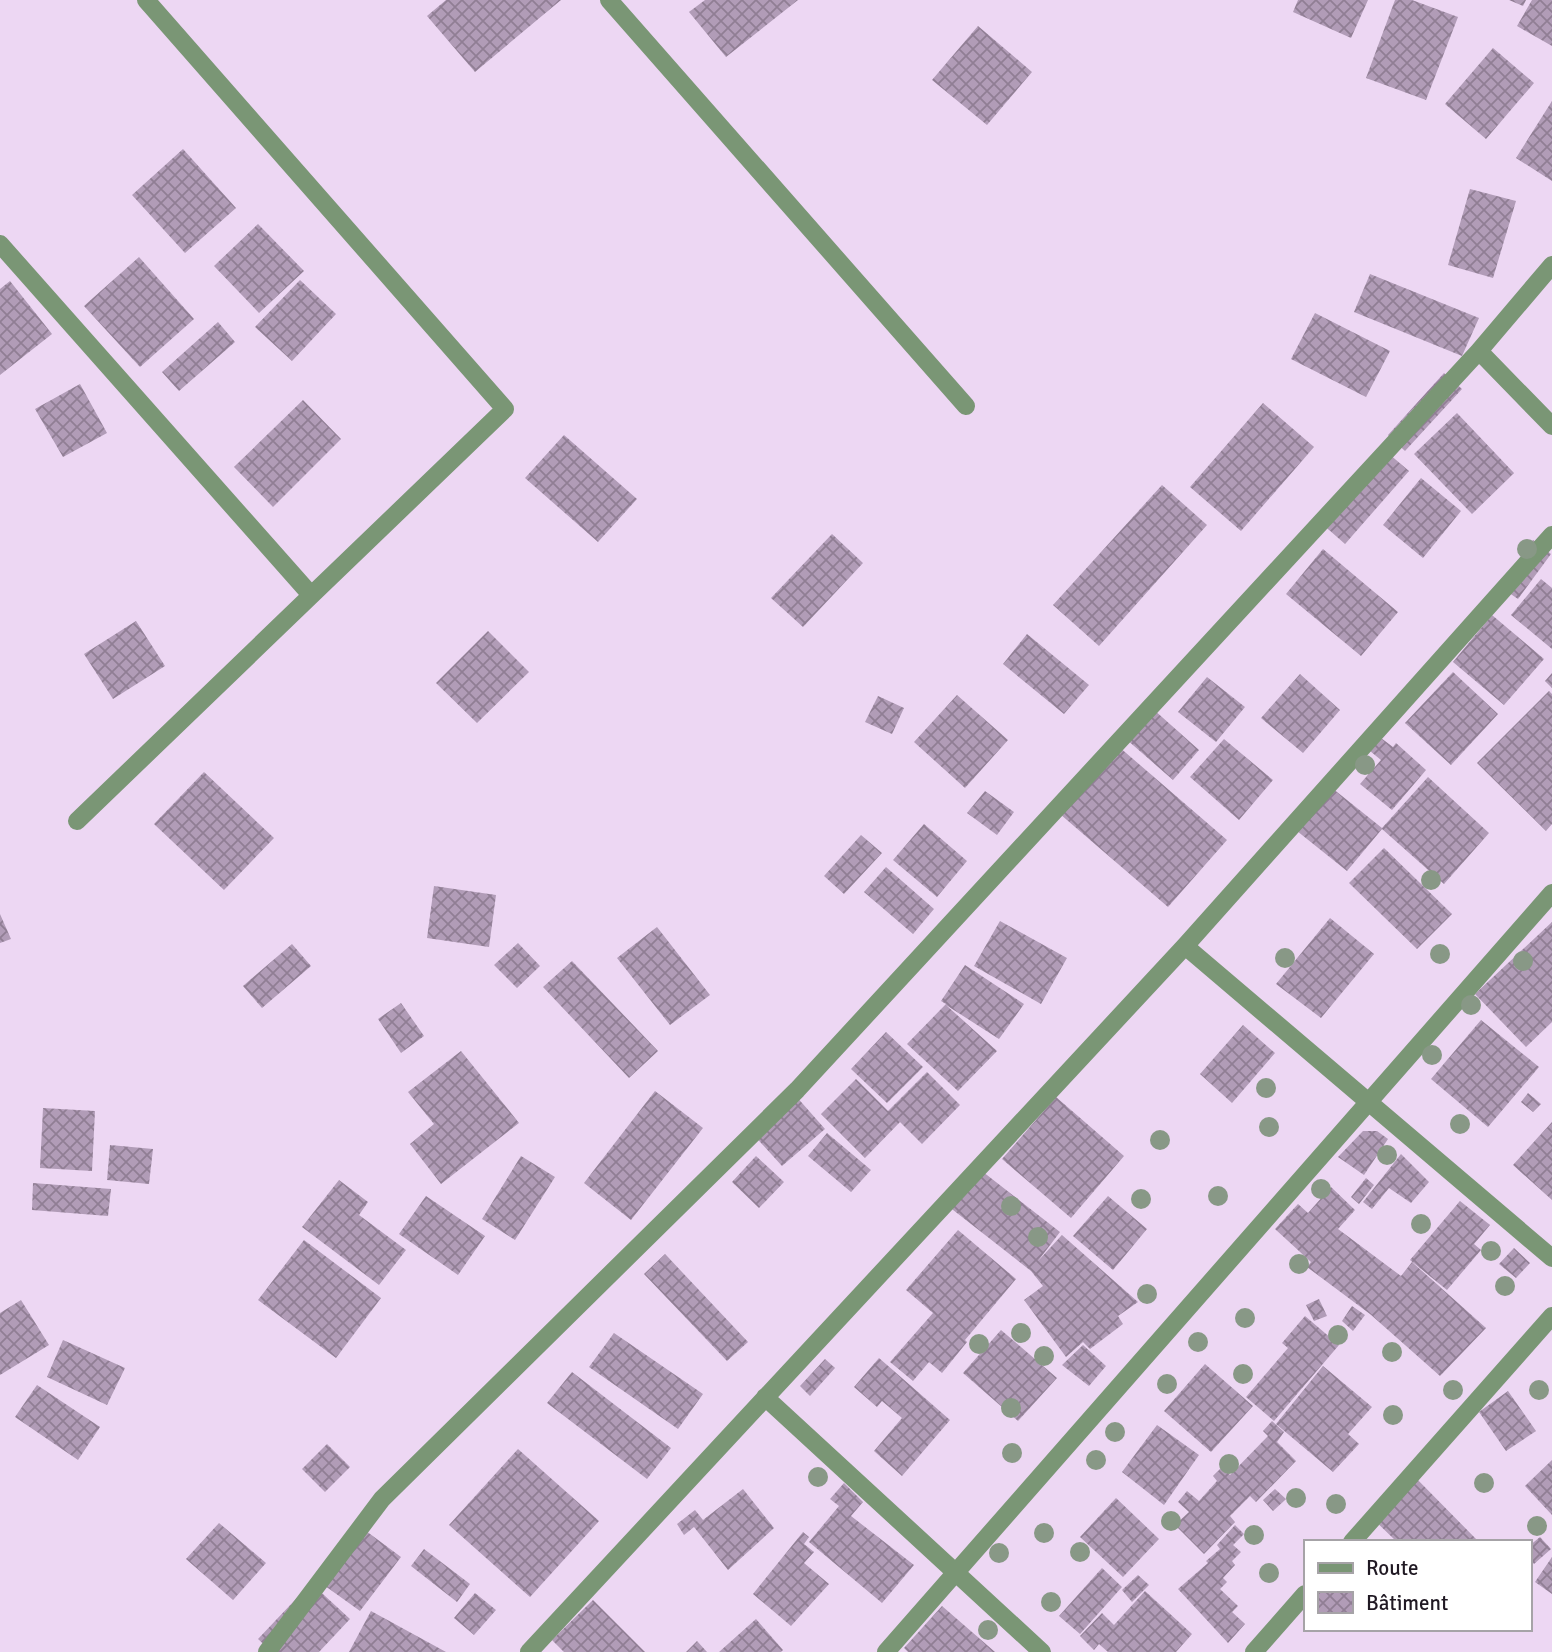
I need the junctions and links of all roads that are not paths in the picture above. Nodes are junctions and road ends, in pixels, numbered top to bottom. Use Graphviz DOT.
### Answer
graph roads {
  1 [pos="146,0"];
  2 [pos="609,0"];
  3 [pos="0,244"];
  4 [pos="1552,265"];
  5 [pos="1479,351"];
  6 [pos="966,407"];
  7 [pos="1552,426"];
  8 [pos="1552,535"];
  9 [pos="311,595"];
  10 [pos="78,821"];
  11 [pos="1552,893"];
  12 [pos="1185,946"];
  13 [pos="1370,1101"];
  14 [pos="1552,1258"];
  15 [pos="1552,1316"];
  16 [pos="765,1397"];
  17 [pos="1354,1540"];
  18 [pos="955,1573"];
  19 [pos="1304,1595"];
  20 [pos="267,1652"];
  21 [pos="529,1652"];
  22 [pos="886,1652"];
  23 [pos="1042,1652"];
  24 [pos="1254,1652"];
  1 -- 9 [label="street"];
  2 -- 6 [label="street"];
  3 -- 9 [label="street"];
  4 -- 5 [label="street"];
  5 -- 7 [label="street"];
  5 -- 20 [label="street"];
  8 -- 12 [label="street"];
  9 -- 10 [label="street"];
  11 -- 13 [label="street"];
  12 -- 13 [label="street"];
  12 -- 16 [label="street"];
  13 -- 14 [label="street"];
  13 -- 18 [label="street"];
  15 -- 17 [label="street"];
  16 -- 18 [label="street"];
  16 -- 21 [label="street"];
  18 -- 22 [label="street"];
  18 -- 23 [label="street"];
  19 -- 24 [label="street"];
}
